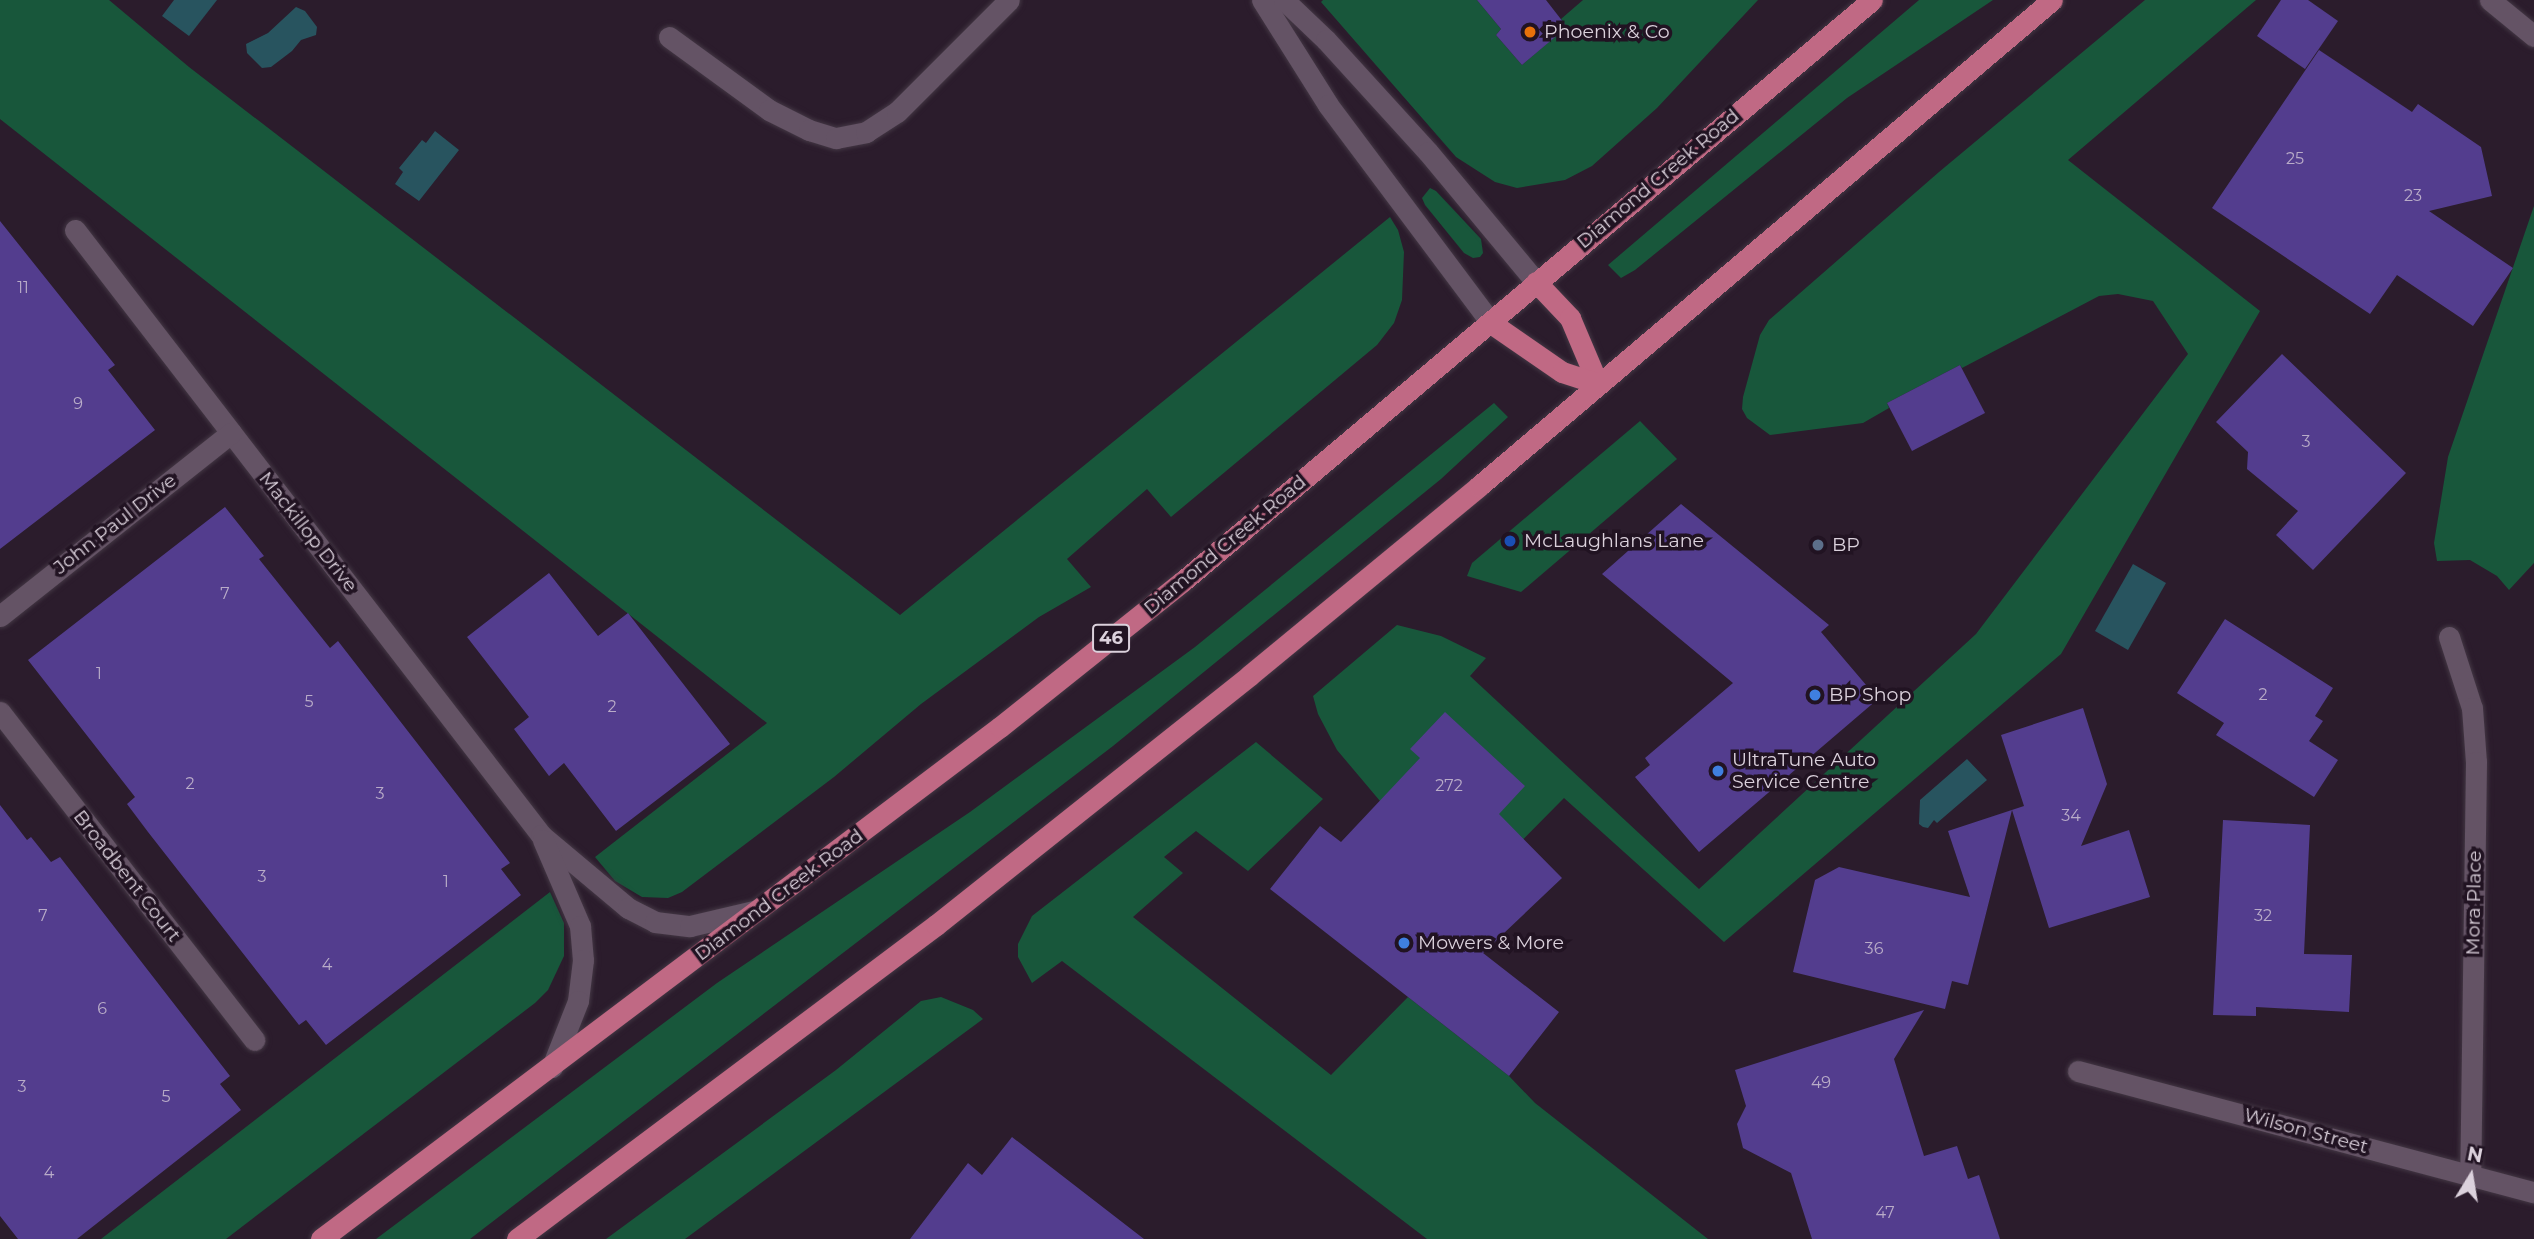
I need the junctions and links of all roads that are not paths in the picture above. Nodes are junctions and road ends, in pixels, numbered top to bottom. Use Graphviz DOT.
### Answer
graph roads {
  1 [pos="1009,0"];
  2 [pos="1262,0"];
  3 [pos="1284,0"];
  4 [pos="1872,0"];
  5 [pos="2052,0"];
  6 [pos="2490,0"];
  7 [pos="2534,36"];
  8 [pos="669,37"];
  9 [pos="75,230"];
  10 [pos="1536,282"];
  11 [pos="1491,323"];
  12 [pos="1598,384"];
  13 [pos="231,433"];
  14 [pos="0,615"];
  15 [pos="2449,637"];
  16 [pos="0,712"];
  17 [pos="541,835"];
  18 [pos="760,909"];
  19 [pos="254,1040"];
  20 [pos="552,1068"];
  21 [pos="2078,1071"];
  22 [pos="2470,1173"];
  23 [pos="2534,1192"];
  24 [pos="321,1239"];
  25 [pos="517,1239"];
  1 -- 8 [label="street"];
  2 -- 11 [label="street"];
  3 -- 10 [label="street"];
  4 -- 10 [label="main road, Diamond Creek Road / 46"];
  5 -- 12 [label="main road"];
  6 -- 7 [label="street"];
  9 -- 13 [label="street, Mackillop Drive"];
  10 -- 11 [label="main road, Diamond Creek Road / 46"];
  10 -- 12 [label="main road"];
  11 -- 12 [label="main road"];
  11 -- 18 [label="main road, Diamond Creek Road / 46"];
  12 -- 25 [label="main road"];
  13 -- 14 [label="street, John Paul Drive"];
  13 -- 17 [label="street, Mackillop Drive"];
  15 -- 22 [label="street, Mora Place"];
  16 -- 19 [label="street, Broadbent Court"];
  17 -- 18 [label="street, Mackillop Drive"];
  17 -- 20 [label="street, Mackillop Drive"];
  18 -- 20 [label="main road, Diamond Creek Road / 46"];
  20 -- 24 [label="main road, Diamond Creek Road / 46"];
  21 -- 22 [label="street, Wilson Street"];
  22 -- 23 [label="street, Wilson Street"];
}
